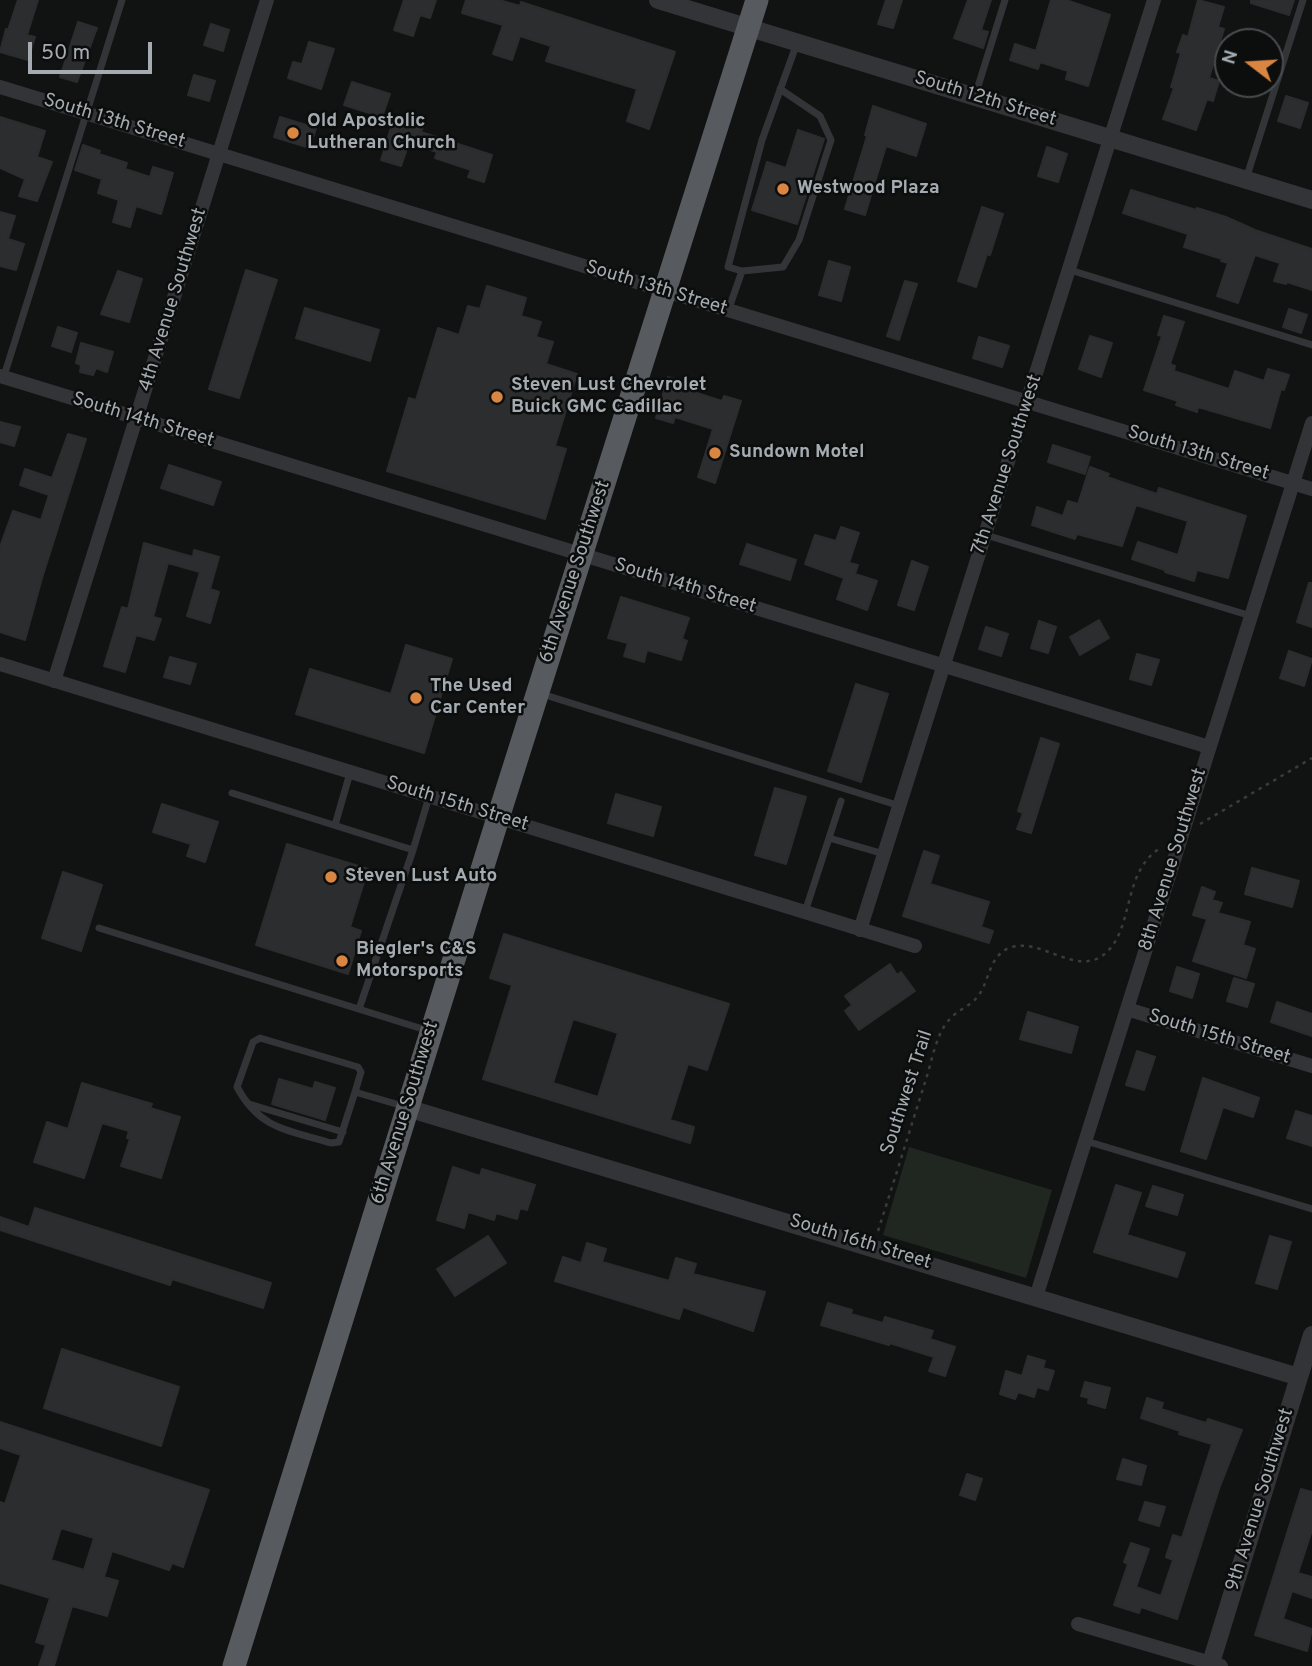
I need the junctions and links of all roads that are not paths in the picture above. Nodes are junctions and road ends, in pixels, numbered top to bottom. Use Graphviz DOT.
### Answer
graph roads {
  1 [pos="122,0"];
  2 [pos="267,0"];
  3 [pos="658,0"];
  4 [pos="757,0"];
  5 [pos="1005,0"];
  6 [pos="1154,0"];
  7 [pos="1303,0"];
  8 [pos="748,28"];
  9 [pos="797,43"];
  10 [pos="0,87"];
  11 [pos="780,89"];
  12 [pos="975,97"];
  13 [pos="87,114"];
  14 [pos="1111,138"];
  15 [pos="219,154"];
  16 [pos="1245,179"];
  17 [pos="1312,200"];
  18 [pos="1070,270"];
  19 [pos="742,271"];
  20 [pos="664,292"];
  21 [pos="728,311"];
  22 [pos="1312,345"];
  23 [pos="2,376"];
  24 [pos="1029,403"];
  25 [pos="137,419"];
  26 [pos="1312,423"];
  27 [pos="1293,483"];
  28 [pos="1312,489"];
  29 [pos="986,535"];
  30 [pos="581,555"];
  31 [pos="1251,616"];
  32 [pos="0,664"];
  33 [pos="944,666"];
  34 [pos="54,681"];
  35 [pos="537,693"];
  36 [pos="1209,747"];
  37 [pos="350,773"];
  38 [pos="232,793"];
  39 [pos="429,797"];
  40 [pos="841,801"];
  41 [pos="900,806"];
  42 [pos="498,818"];
  43 [pos="335,825"];
  44 [pos="829,838"];
  45 [pos="412,849"];
  46 [pos="884,854"];
  47 [pos="805,912"];
  48 [pos="99,928"];
  49 [pos="860,930"];
  50 [pos="915,946"];
  51 [pos="359,1009"];
  52 [pos="1127,1009"];
  53 [pos="431,1032"];
  54 [pos="1312,1066"];
  55 [pos="355,1092"];
  56 [pos="245,1103"];
  57 [pos="407,1108"];
  58 [pos="343,1132"];
  59 [pos="1085,1141"];
  60 [pos="1312,1209"];
  61 [pos="1036,1297"];
  62 [pos="1312,1335"];
  63 [pos="1306,1379"];
  64 [pos="1078,1623"];
  65 [pos="1214,1665"];
  66 [pos="234,1666"];
  1 -- 13 [label="lane"];
  2 -- 15 [label="street, 4th Avenue Southwest"];
  3 -- 8 [label="street, South 12th Street"];
  4 -- 8 [label="highway, 6th Avenue Southwest"];
  5 -- 12 [label="lane"];
  6 -- 14 [label="street, 7th Avenue Southwest"];
  7 -- 16 [label="lane"];
  8 -- 9 [label="street, South 12th Street"];
  8 -- 20 [label="highway, 6th Avenue Southwest"];
  9 -- 11 [label="lane"];
  9 -- 12 [label="street, South 12th Street"];
  10 -- 13 [label="street, South 13th Street"];
  11 -- 19 [label="lane"];
  11 -- 19 [label="lane"];
  12 -- 14 [label="street, South 12th Street"];
  13 -- 15 [label="street, South 13th Street"];
  13 -- 23 [label="lane"];
  14 -- 16 [label="street, South 12th Street"];
  14 -- 18 [label="street, 7th Avenue Southwest"];
  15 -- 20 [label="street, South 13th Street"];
  15 -- 25 [label="street, 4th Avenue Southwest"];
  16 -- 17 [label="street, South 12th Street"];
  18 -- 22 [label="lane"];
  18 -- 24 [label="street, 7th Avenue Southwest"];
  19 -- 21 [label="lane"];
  20 -- 21 [label="street, South 13th Street"];
  20 -- 30 [label="highway, 6th Avenue Southwest"];
  21 -- 24 [label="street, South 13th Street"];
  23 -- 25 [label="street, South 14th Street"];
  24 -- 27 [label="street, South 13th Street"];
  24 -- 29 [label="street, 7th Avenue Southwest"];
  25 -- 30 [label="street, South 14th Street"];
  25 -- 34 [label="street, 4th Avenue Southwest"];
  26 -- 27 [label="street, 8th Avenue Southwest"];
  27 -- 28 [label="street, South 13th Street"];
  27 -- 31 [label="street, 8th Avenue Southwest"];
  29 -- 31 [label="lane"];
  29 -- 33 [label="street, 7th Avenue Southwest"];
  30 -- 33 [label="street, South 14th Street"];
  30 -- 35 [label="highway, 6th Avenue Southwest"];
  31 -- 36 [label="street, 8th Avenue Southwest"];
  32 -- 34 [label="street, South 15th Street"];
  33 -- 36 [label="street, South 14th Street"];
  33 -- 41 [label="street, 7th Avenue Southwest"];
  34 -- 37 [label="street, South 15th Street"];
  35 -- 41 [label="lane"];
  35 -- 42 [label="highway, 6th Avenue Southwest"];
  36 -- 52 [label="street, 8th Avenue Southwest"];
  37 -- 39 [label="street, South 15th Street"];
  37 -- 43 [label="lane"];
  38 -- 43 [label="lane"];
  39 -- 42 [label="street, South 15th Street"];
  39 -- 45 [label="lane"];
  40 -- 44 [label="lane"];
  41 -- 46 [label="street, 7th Avenue Southwest"];
  42 -- 47 [label="street, South 15th Street"];
  42 -- 53 [label="highway, 6th Avenue Southwest"];
  43 -- 45 [label="lane"];
  44 -- 46 [label="lane"];
  44 -- 47 [label="lane"];
  45 -- 51 [label="lane"];
  46 -- 49 [label="street, 7th Avenue Southwest"];
  47 -- 49 [label="street, South 15th Street"];
  48 -- 51 [label="lane"];
  49 -- 50 [label="street, South 15th Street"];
  51 -- 53 [label="lane"];
  52 -- 54 [label="street, South 15th Street"];
  52 -- 59 [label="street, 8th Avenue Southwest"];
  53 -- 57 [label="highway, 6th Avenue Southwest"];
  55 -- 56 [label="lane"];
  55 -- 57 [label="lane"];
  55 -- 58 [label="lane"];
  56 -- 58 [label="lane"];
  56 -- 58 [label="lane"];
  57 -- 61 [label="street, South 16th Street"];
  57 -- 66 [label="highway, 6th Avenue Southwest"];
  59 -- 60 [label="lane"];
  59 -- 61 [label="street, 8th Avenue Southwest"];
  61 -- 63 [label="street, South 16th Street"];
  62 -- 63 [label="street, 9th Avenue Southwest"];
  63 -- 65 [label="street, 9th Avenue Southwest"];
  64 -- 65 [label="street"];
}
